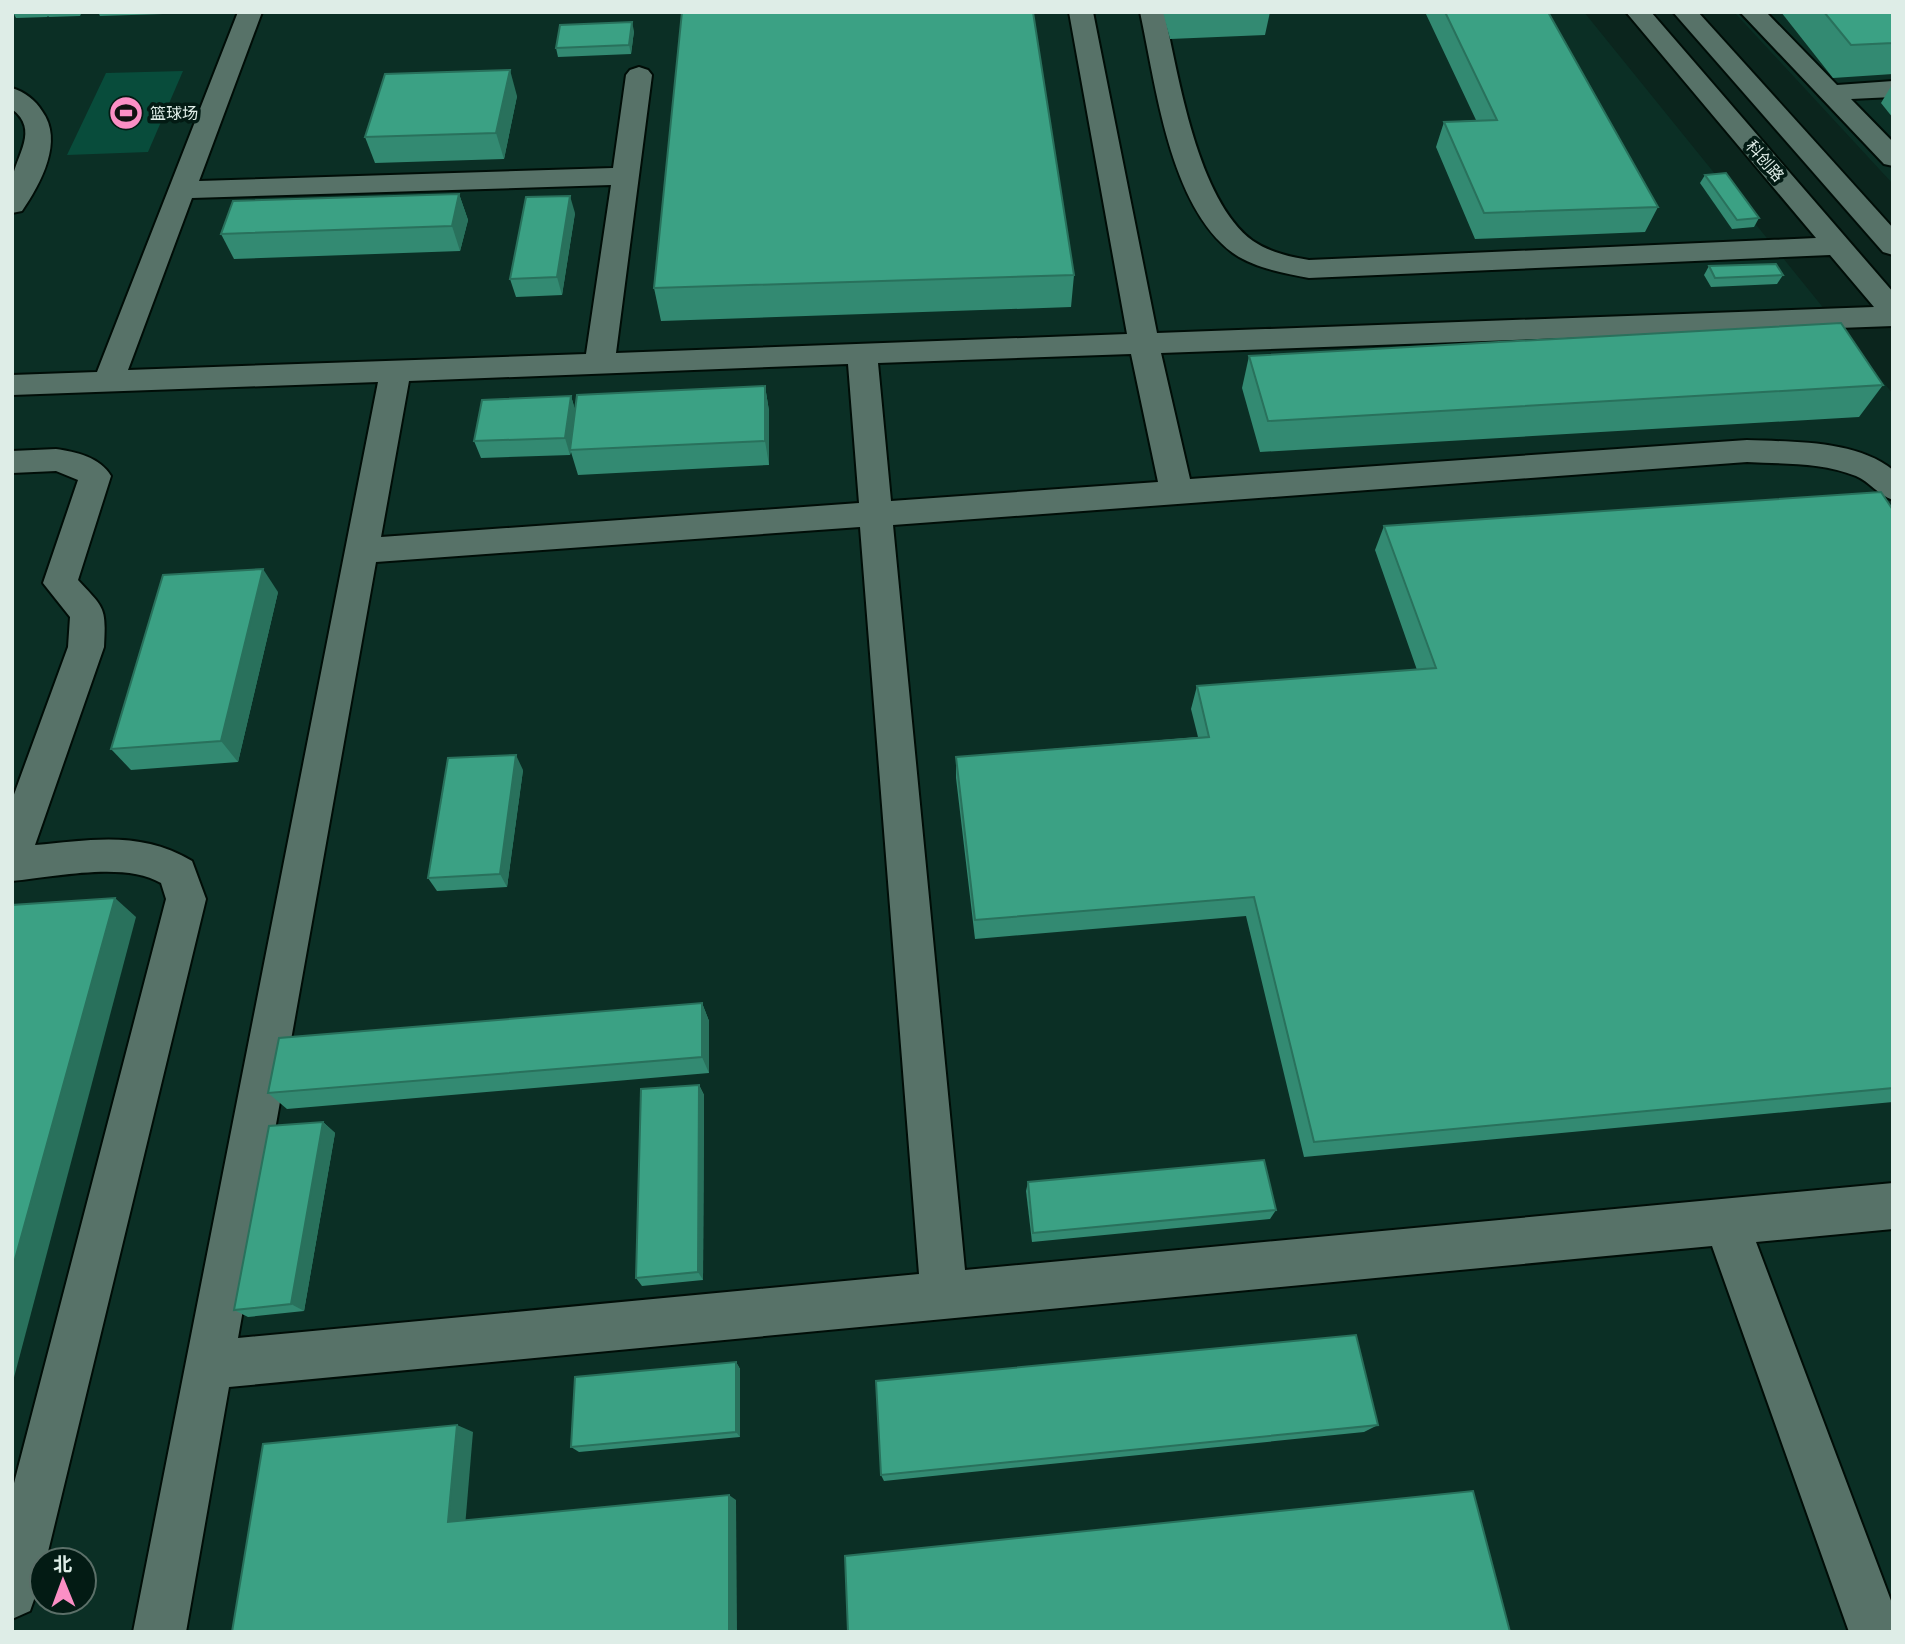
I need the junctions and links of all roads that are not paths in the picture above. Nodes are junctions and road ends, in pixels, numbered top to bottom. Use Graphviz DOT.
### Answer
graph roads {
  1 [pos="250,12"];
  2 [pos="1081,12"];
  3 [pos="1152,12"];
  4 [pos="1638,12"];
  5 [pos="1685,12"];
  6 [pos="1752,12"];
  7 [pos="639,75"];
  8 [pos="1893,89"];
  9 [pos="1830,93"];
  10 [pos="12,96"];
  11 [pos="1893,159"];
  12 [pos="625,176"];
  13 [pos="182,190"];
  14 [pos="12,205"];
  15 [pos="1838,246"];
  16 [pos="1893,246"];
  17 [pos="1893,313"];
  18 [pos="1144,343"];
  19 [pos="862,354"];
  20 [pos="600,363"];
  21 [pos="395,371"];
  22 [pos="108,382"];
  23 [pos="12,385"];
  24 [pos="12,462"];
  25 [pos="1893,488"];
  26 [pos="1177,492"];
  27 [pos="875,514"];
  28 [pos="362,551"];
  29 [pos="12,853"];
  30 [pos="12,864"];
  31 [pos="1893,1206"];
  32 [pos="1726,1222"];
  33 [pos="944,1295"];
  34 [pos="209,1365"];
  35 [pos="12,1593"];
  36 [pos="159,1632"];
  37 [pos="1876,1632"];
  1 -- 13 [label="street"];
  2 -- 18 [label="street"];
  3 -- 15 [label="street"];
  4 -- 15 [label="street, 科创路"];
  5 -- 16 [label="street"];
  6 -- 9 [label="street"];
  7 -- 12 [label="street"];
  8 -- 9 [label="street"];
  9 -- 11 [label="street"];
  10 -- 14 [label="street"];
  12 -- 13 [label="street"];
  12 -- 20 [label="street"];
  13 -- 22 [label="street"];
  15 -- 17 [label="street, 科创路"];
  17 -- 18 [label="street"];
  18 -- 19 [label="street"];
  18 -- 26 [label="street"];
  19 -- 20 [label="street"];
  19 -- 27 [label="street"];
  20 -- 21 [label="street"];
  21 -- 22 [label="street"];
  21 -- 28 [label="street"];
  22 -- 23 [label="street"];
  24 -- 29 [label="street"];
  25 -- 26 [label="street"];
  26 -- 27 [label="street"];
  27 -- 28 [label="street"];
  27 -- 33 [label="street"];
  28 -- 34 [label="street"];
  30 -- 35 [label="street"];
  31 -- 32 [label="street"];
  32 -- 33 [label="street"];
  32 -- 37 [label="street"];
  33 -- 34 [label="street"];
  34 -- 36 [label="street"];
}
